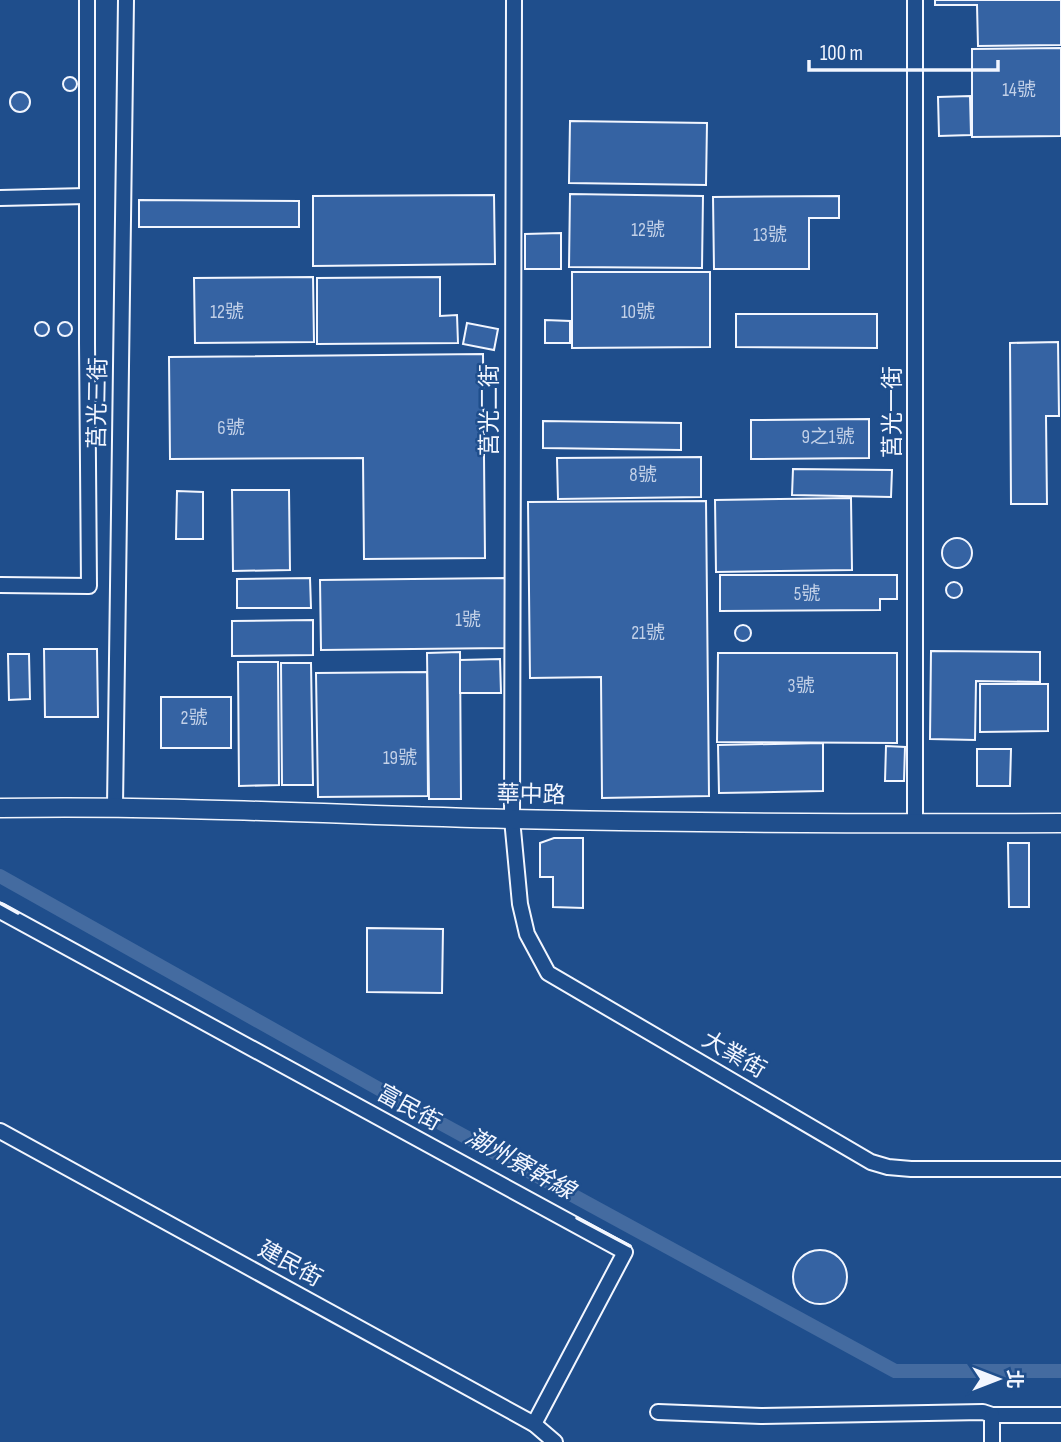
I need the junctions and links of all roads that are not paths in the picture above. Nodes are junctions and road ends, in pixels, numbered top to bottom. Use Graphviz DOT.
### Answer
graph roads {
  1 [pos="88,0"];
  2 [pos="126,0"];
  3 [pos="514,0"];
  4 [pos="915,0"];
  5 [pos="87,196"];
  6 [pos="0,198"];
  7 [pos="0,585"];
  8 [pos="115,806"];
  9 [pos="0,808"];
  10 [pos="512,819"];
  11 [pos="1061,822"];
  12 [pos="915,824"];
  13 [pos="0,911"];
  14 [pos="0,1131"];
  15 [pos="1061,1169"];
  16 [pos="658,1412"];
  17 [pos="992,1415"];
  18 [pos="1061,1415"];
  19 [pos="534,1424"];
  20 [pos="555,1442"];
  21 [pos="992,1442"];
  1 -- 5 [label="street"];
  2 -- 8 [label="street, 莒光三街"];
  3 -- 10 [label="street, 莒光二街"];
  4 -- 12 [label="street, 莒光一街"];
  5 -- 6 [label="street"];
  5 -- 7 [label="street"];
  8 -- 9 [label="main road, 華中路"];
  8 -- 10 [label="main road, 華中路"];
  10 -- 12 [label="main road, 華中路"];
  10 -- 15 [label="street, 大業街"];
  11 -- 12 [label="main road, 華中路"];
  13 -- 19 [label="street, 富民街"];
  14 -- 19 [label="street, 建民街"];
  16 -- 17 [label="street"];
  17 -- 18 [label="street"];
  17 -- 21 [label="street"];
  19 -- 20 [label="street, 建民街"];
}
